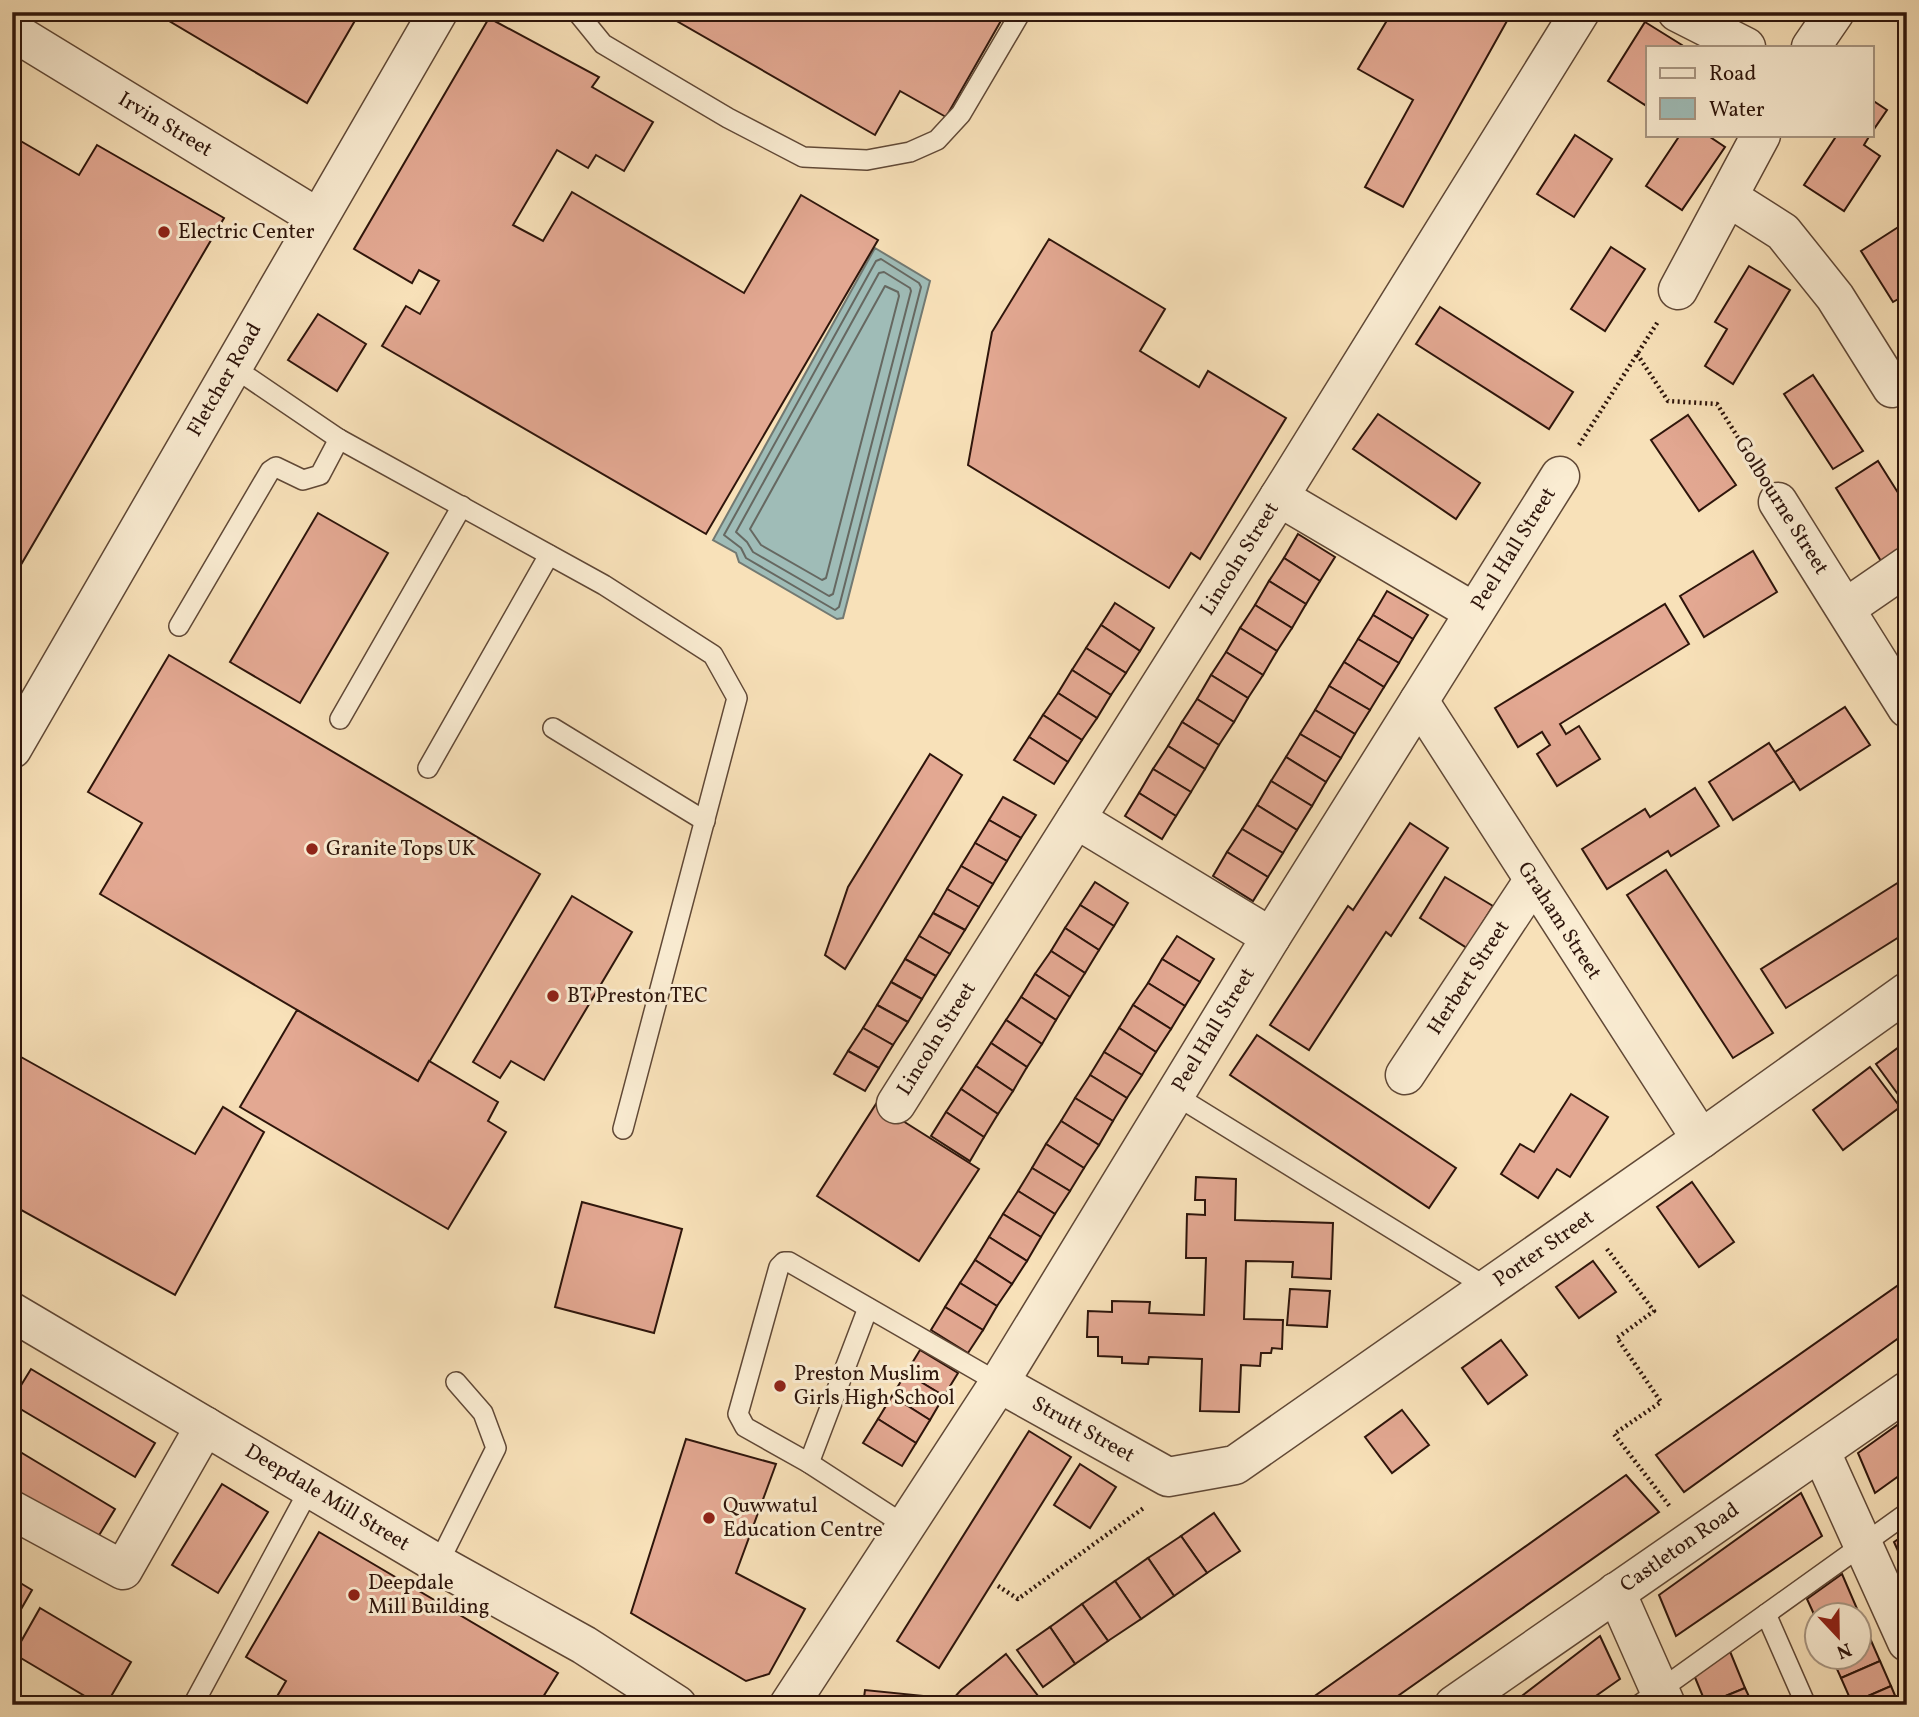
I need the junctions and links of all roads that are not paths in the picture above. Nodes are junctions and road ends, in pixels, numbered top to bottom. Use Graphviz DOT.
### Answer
graph roads {
  1 [pos="438,12"];
  2 [pos="577,12"];
  3 [pos="1021,12"];
  4 [pos="1580,12"];
  5 [pos="1677,12"];
  6 [pos="1835,12"];
  7 [pos="12,31"];
  8 [pos="1744,46"];
  9 [pos="1812,46"];
  10 [pos="1760,136"];
  11 [pos="1728,197"];
  12 [pos="318,218"];
  13 [pos="1678,290"];
  14 [pos="233,367"];
  15 [pos="1892,388"];
  16 [pos="339,439"];
  17 [pos="1560,476"];
  18 [pos="1279,497"];
  19 [pos="1778,502"];
  20 [pos="462,506"];
  21 [pos="549,555"];
  22 [pos="1907,566"];
  23 [pos="1846,608"];
  24 [pos="1475,612"];
  25 [pos="179,626"];
  26 [pos="26,695"];
  27 [pos="1419,701"];
  28 [pos="1907,708"];
  29 [pos="340,719"];
  30 [pos="553,728"];
  31 [pos="12,749"];
  32 [pos="428,768"];
  33 [pos="1076,820"];
  34 [pos="705,821"];
  35 [pos="1533,881"];
  36 [pos="1271,937"];
  37 [pos="1907,992"];
  38 [pos="1405,1075"];
  39 [pos="1175,1095"];
  40 [pos="896,1104"];
  41 [pos="623,1129"];
  42 [pos="1702,1139"];
  43 [pos="1488,1288"];
  44 [pos="868,1308"];
  45 [pos="12,1312"];
  46 [pos="456,1382"];
  47 [pos="999,1382"];
  48 [pos="1907,1391"];
  49 [pos="205,1426"];
  50 [pos="1821,1452"];
  51 [pos="809,1463"];
  52 [pos="1179,1475"];
  53 [pos="310,1489"];
  54 [pos="12,1510"];
  55 [pos="1907,1513"];
  56 [pos="906,1526"];
  57 [pos="1863,1544"];
  58 [pos="438,1564"];
  59 [pos="1616,1592"];
  60 [pos="1766,1614"];
  61 [pos="1907,1642"];
  62 [pos="1655,1700"];
  63 [pos="193,1705"];
  64 [pos="677,1705"];
  65 [pos="789,1705"];
  66 [pos="1454,1705"];
  67 [pos="1806,1705"];
  1 -- 12 [label="street, Fletcher Road"];
  2 -- 3 [label="lane"];
  4 -- 18 [label="street, Lincoln Street"];
  5 -- 8 [label="street"];
  6 -- 9 [label="street"];
  7 -- 12 [label="street, Irvin Street"];
  10 -- 11 [label="street"];
  11 -- 13 [label="street"];
  11 -- 15 [label="street"];
  12 -- 14 [label="street, Fletcher Road"];
  14 -- 16 [label="lane"];
  14 -- 26 [label="street, Fletcher Road"];
  16 -- 20 [label="lane"];
  16 -- 25 [label="lane"];
  17 -- 24 [label="street, Peel Hall Street"];
  18 -- 24 [label="street"];
  18 -- 33 [label="street, Lincoln Street"];
  19 -- 23 [label="street, Golbourne Street"];
  20 -- 21 [label="lane"];
  20 -- 29 [label="lane"];
  21 -- 32 [label="lane"];
  21 -- 34 [label="lane"];
  22 -- 23 [label="street"];
  23 -- 28 [label="street, Golbourne Street"];
  24 -- 27 [label="street, Peel Hall Street"];
  26 -- 31 [label="street, Fletcher Road"];
  27 -- 35 [label="street, Graham Street"];
  27 -- 36 [label="street, Peel Hall Street"];
  30 -- 34 [label="lane"];
  33 -- 36 [label="street"];
  33 -- 40 [label="street, Lincoln Street"];
  34 -- 41 [label="lane"];
  35 -- 38 [label="street, Herbert Street"];
  35 -- 42 [label="street, Graham Street"];
  36 -- 39 [label="street, Peel Hall Street"];
  37 -- 42 [label="street, Porter Street"];
  39 -- 43 [label="lane"];
  39 -- 47 [label="street, Peel Hall Street"];
  42 -- 43 [label="street, Porter Street"];
  43 -- 52 [label="street, Porter Street"];
  44 -- 47 [label="lane"];
  44 -- 51 [label="lane"];
  44 -- 51 [label="lane"];
  45 -- 49 [label="street, Deepdale Mill Street"];
  46 -- 58 [label="lane"];
  47 -- 52 [label="street, Strutt Street"];
  47 -- 56 [label="street, Peel Hall Street"];
  48 -- 50 [label="street, Castleton Road"];
  49 -- 53 [label="street, Deepdale Mill Street"];
  49 -- 54 [label="street"];
  50 -- 57 [label="street"];
  50 -- 59 [label="street, Castleton Road"];
  51 -- 56 [label="lane"];
  53 -- 58 [label="street, Deepdale Mill Street"];
  53 -- 63 [label="lane"];
  55 -- 57 [label="lane"];
  56 -- 65 [label="street, Peel Hall Street"];
  57 -- 60 [label="lane"];
  57 -- 61 [label="street"];
  58 -- 64 [label="street, Deepdale Mill Street"];
  59 -- 62 [label="street"];
  59 -- 66 [label="street, Castleton Road"];
  60 -- 62 [label="lane"];
  60 -- 67 [label="lane"];
}
